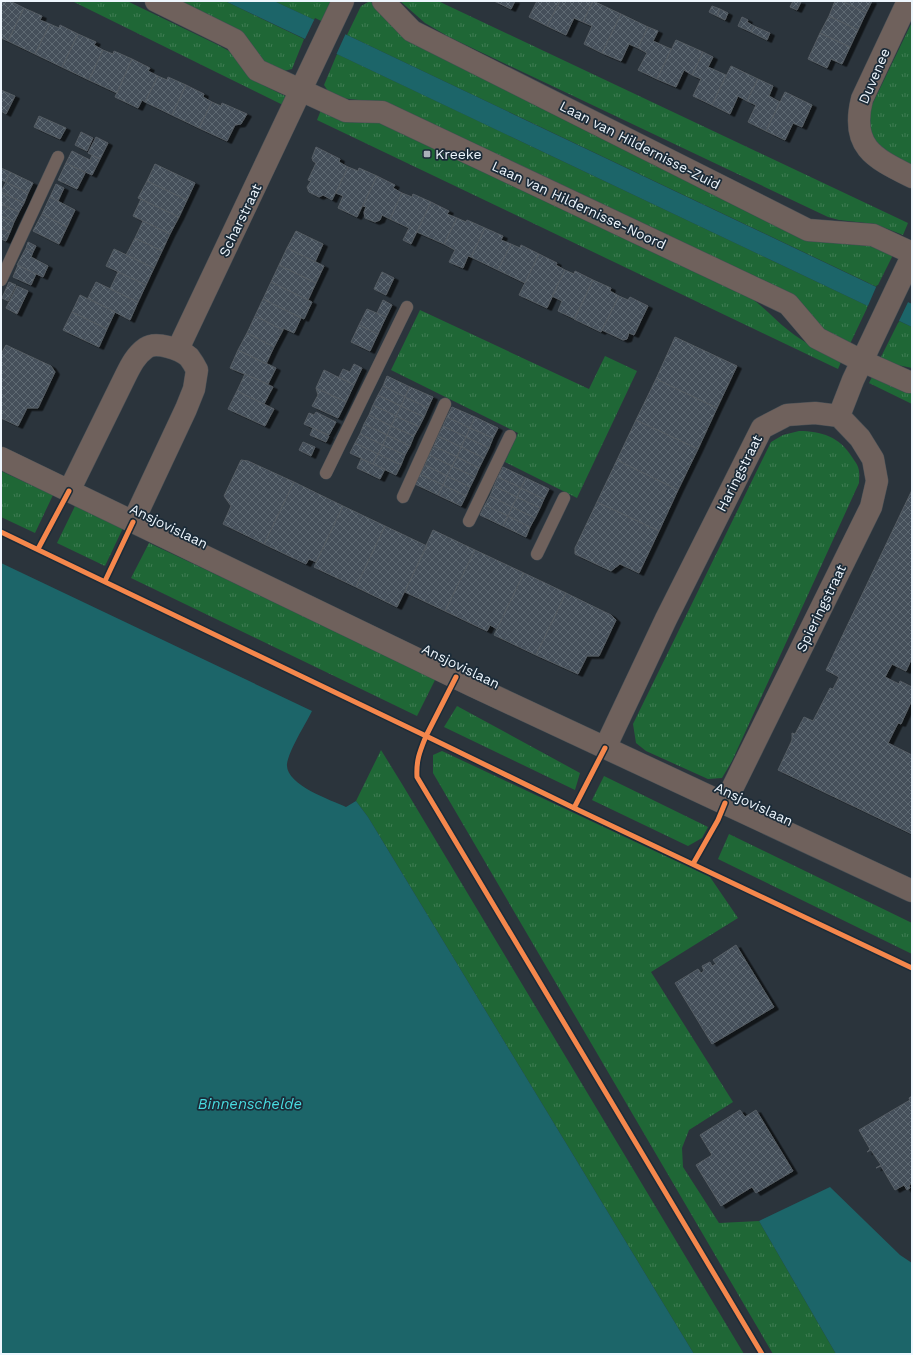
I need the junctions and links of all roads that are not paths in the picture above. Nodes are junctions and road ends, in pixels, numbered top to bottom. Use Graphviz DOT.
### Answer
graph roads {
  1 [pos="156,1"];
  2 [pos="383,1"];
  3 [pos="908,1"];
  4 [pos="340,9"];
  5 [pos="301,90"];
  6 [pos="58,157"];
  7 [pos="912,177"];
  8 [pos="912,253"];
  9 [pos="912,256"];
  10 [pos="1,280"];
  11 [pos="407,307"];
  12 [pos="178,349"];
  13 [pos="862,361"];
  14 [pos="912,382"];
  15 [pos="445,404"];
  16 [pos="839,416"];
  17 [pos="510,436"];
  18 [pos="1,458"];
  19 [pos="326,473"];
  20 [pos="69,491"];
  21 [pos="403,497"];
  22 [pos="564,498"];
  23 [pos="469,521"];
  24 [pos="133,522"];
  25 [pos="537,554"];
  26 [pos="605,748"];
  27 [pos="725,803"];
  28 [pos="912,891"];
  1 -- 5 [label="street, Laan van Hildernisse-Noord"];
  2 -- 8 [label="street, Laan van Hildernisse-Zuid"];
  3 -- 7 [label="street, Duvenee"];
  4 -- 5 [label="street"];
  5 -- 12 [label="street, Scharstraat"];
  5 -- 13 [label="street, Laan van Hildernisse-Noord"];
  6 -- 10 [label="lane"];
  9 -- 13 [label="street"];
  11 -- 19 [label="lane"];
  12 -- 20 [label="street"];
  12 -- 24 [label="street"];
  13 -- 14 [label="street, Laan van Hildernisse-Noord"];
  13 -- 16 [label="street"];
  15 -- 21 [label="lane"];
  16 -- 26 [label="street, Haringstraat"];
  16 -- 27 [label="street, Spieringstraat"];
  17 -- 23 [label="lane"];
  18 -- 20 [label="street, Ansjovislaan"];
  20 -- 24 [label="street, Ansjovislaan"];
  22 -- 25 [label="lane"];
  24 -- 26 [label="street, Ansjovislaan"];
  26 -- 27 [label="street, Ansjovislaan"];
  27 -- 28 [label="street, Ansjovislaan"];
}
